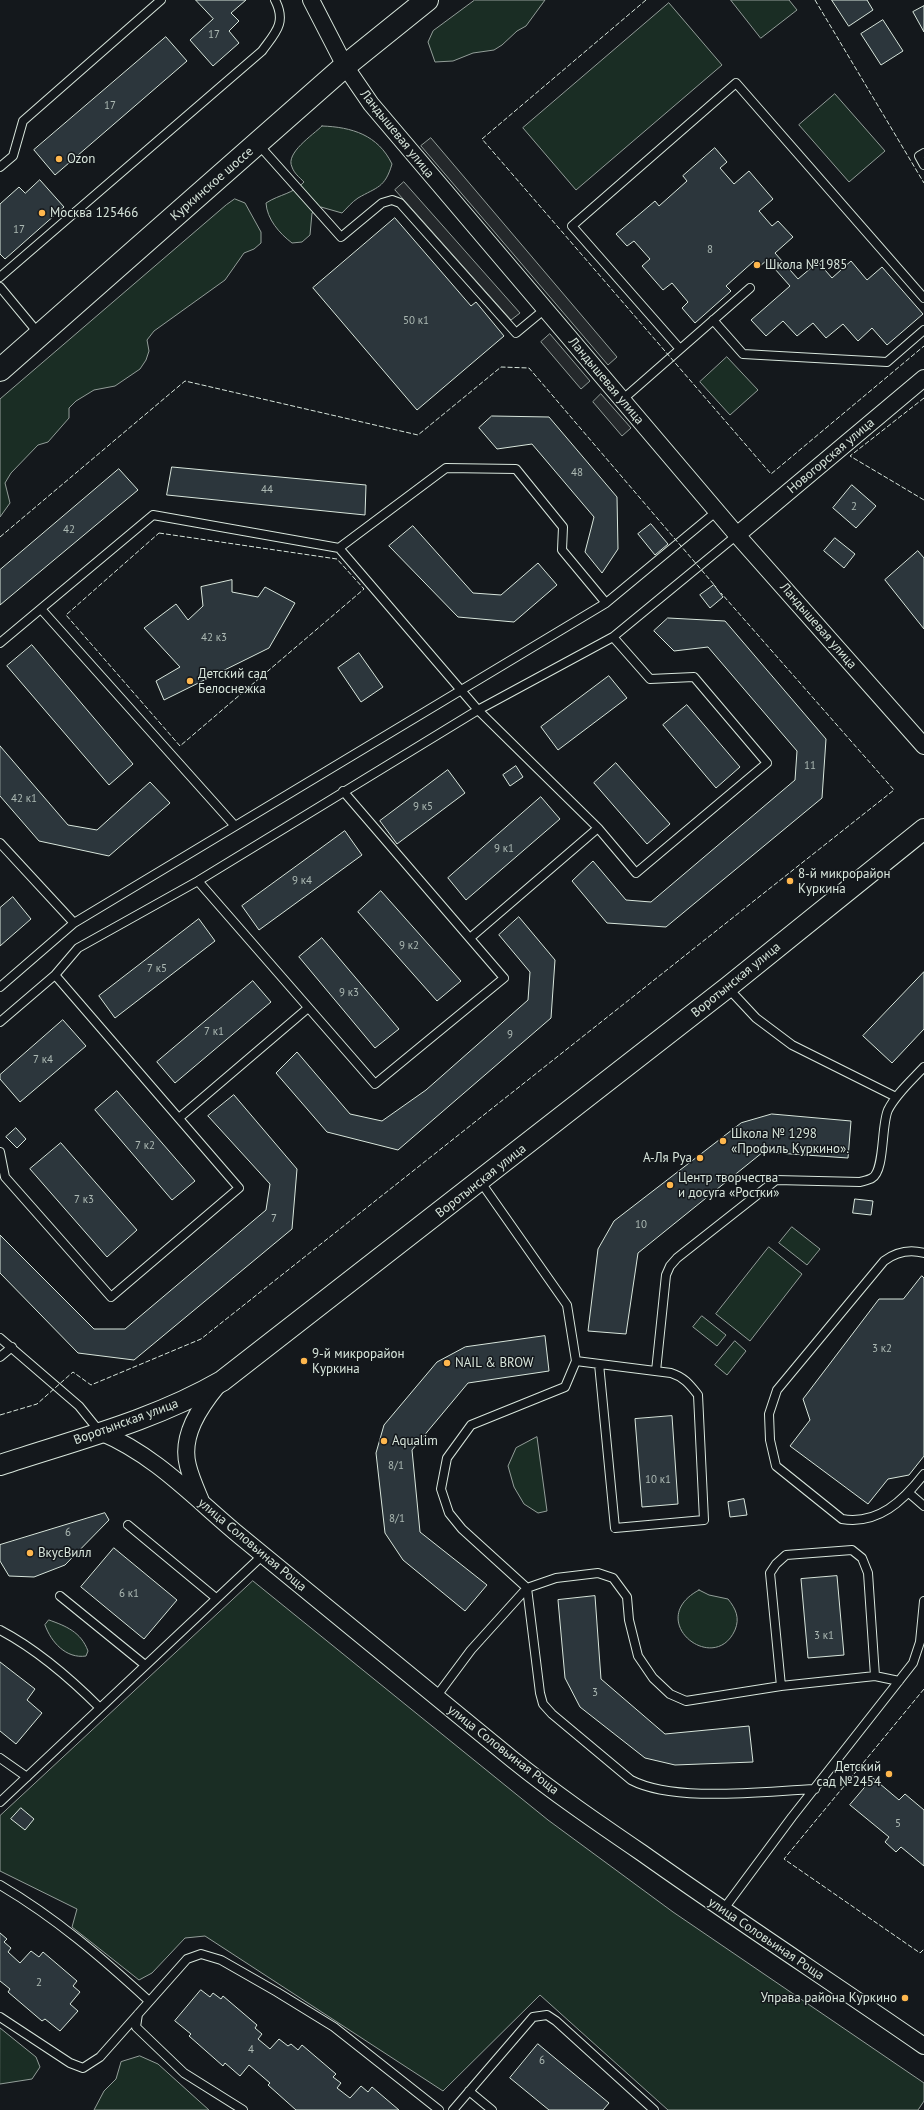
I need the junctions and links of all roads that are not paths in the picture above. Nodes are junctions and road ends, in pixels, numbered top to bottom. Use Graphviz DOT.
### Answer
graph roads {
  1 [pos="161,0"];
  2 [pos="275,0"];
  3 [pos="311,0"];
  4 [pos="427,0"];
  5 [pos="346,66"];
  6 [pos="258,144"];
  7 [pos="924,153"];
  8 [pos="924,165"];
  9 [pos="0,168"];
  10 [pos="0,277"];
  11 [pos="0,287"];
  12 [pos="750,288"];
  13 [pos="924,298"];
  14 [pos="545,309"];
  15 [pos="713,320"];
  16 [pos="924,330"];
  17 [pos="40,335"];
  18 [pos="680,349"];
  19 [pos="0,370"];
  20 [pos="924,378"];
  21 [pos="622,400"];
  22 [pos="717,511"];
  23 [pos="737,535"];
  24 [pos="339,548"];
  25 [pos="606,603"];
  26 [pos="41,609"];
  27 [pos="613,637"];
  28 [pos="0,643"];
  29 [pos="461,689"];
  30 [pos="478,710"];
  31 [pos="924,746"];
  32 [pos="343,791"];
  33 [pos="235,826"];
  34 [pos="598,828"];
  35 [pos="924,829"];
  36 [pos="0,843"];
  37 [pos="198,881"];
  38 [pos="74,923"];
  39 [pos="470,938"];
  40 [pos="55,975"];
  41 [pos="0,987"];
  42 [pos="728,987"];
  43 [pos="308,1008"];
  44 [pos="0,1022"];
  45 [pos="924,1066"];
  46 [pos="896,1097"];
  47 [pos="179,1118"];
  48 [pos="0,1152"];
  49 [pos="480,1181"];
  50 [pos="924,1253"];
  51 [pos="0,1338"];
  52 [pos="12,1347"];
  53 [pos="0,1357"];
  54 [pos="576,1362"];
  55 [pos="599,1364"];
  56 [pos="656,1371"];
  57 [pos="222,1381"];
  58 [pos="100,1432"];
  59 [pos="0,1465"];
  60 [pos="924,1474"];
  61 [pos="909,1494"];
  62 [pos="202,1504"];
  63 [pos="924,1506"];
  64 [pos="128,1525"];
  65 [pos="263,1555"];
  66 [pos="527,1588"];
  67 [pos="60,1596"];
  68 [pos="216,1598"];
  69 [pos="924,1601"];
  70 [pos="0,1630"];
  71 [pos="145,1665"];
  72 [pos="875,1676"];
  73 [pos="900,1681"];
  74 [pos="781,1686"];
  75 [pos="436,1697"];
  76 [pos="100,1708"];
  77 [pos="0,1758"];
  78 [pos="27,1777"];
  79 [pos="815,1789"];
  80 [pos="0,1802"];
  81 [pos="0,1885"];
  82 [pos="723,1910"];
  83 [pos="148,2001"];
  84 [pos="138,2014"];
  85 [pos="0,2017"];
  86 [pos="924,2046"];
  87 [pos="469,2091"];
  88 [pos="244,2110"];
  89 [pos="439,2110"];
  90 [pos="453,2110"];
  91 [pos="492,2110"];
  92 [pos="654,2110"];
  1 -- 9 [label="lane"];
  2 -- 10 [label="lane"];
  3 -- 5 [label="street, Ландышевая улица"];
  4 -- 5 [label="main road, Куркинское шоссе"];
  5 -- 6 [label="main road, Куркинское шоссе"];
  5 -- 14 [label="street, Ландышевая улица"];
  6 -- 14 [label="lane"];
  6 -- 17 [label="main road, Куркинское шоссе"];
  7 -- 8 [label="lane"];
  11 -- 17 [label="lane"];
  12 -- 15 [label="lane"];
  13 -- 18 [label="lane"];
  14 -- 21 [label="street, Ландышевая улица"];
  15 -- 16 [label="lane"];
  15 -- 18 [label="lane"];
  17 -- 19 [label="main road, Куркинское шоссе"];
  18 -- 21 [label="lane"];
  20 -- 23 [label="street, Новогорская улица"];
  21 -- 22 [label="street, Ландышевая улица"];
  22 -- 23 [label="street, Ландышевая улица"];
  22 -- 25 [label="lane"];
  23 -- 27 [label="lane"];
  23 -- 31 [label="street, Ландышевая улица"];
  24 -- 25 [label="lane"];
  24 -- 26 [label="lane"];
  24 -- 29 [label="lane"];
  25 -- 29 [label="lane"];
  26 -- 28 [label="lane"];
  26 -- 33 [label="lane"];
  27 -- 30 [label="lane"];
  27 -- 34 [label="lane"];
  29 -- 30 [label="lane"];
  29 -- 33 [label="lane"];
  30 -- 32 [label="lane"];
  30 -- 34 [label="lane"];
  32 -- 37 [label="lane"];
  32 -- 39 [label="lane"];
  33 -- 38 [label="lane"];
  34 -- 39 [label="lane"];
  35 -- 42 [label="street, Воротынская улица"];
  36 -- 38 [label="lane"];
  37 -- 40 [label="lane"];
  37 -- 43 [label="lane"];
  38 -- 41 [label="lane"];
  39 -- 43 [label="lane"];
  40 -- 44 [label="lane"];
  40 -- 47 [label="lane"];
  42 -- 46 [label="lane"];
  42 -- 49 [label="street, Воротынская улица"];
  43 -- 47 [label="lane"];
  45 -- 46 [label="lane"];
  46 -- 56 [label="lane"];
  47 -- 48 [label="lane"];
  49 -- 54 [label="lane"];
  49 -- 57 [label="street, Воротынская улица"];
  50 -- 61 [label="lane"];
  51 -- 52 [label="lane"];
  52 -- 53 [label="lane"];
  52 -- 58 [label="lane"];
  54 -- 55 [label="lane"];
  54 -- 66 [label="lane"];
  55 -- 56 [label="lane"];
  55 -- 56 [label="lane"];
  57 -- 58 [label="street, Воротынская улица"];
  57 -- 62 [label="street"];
  58 -- 59 [label="street, Воротынская улица"];
  58 -- 62 [label="street, улица Соловьиная Роща"];
  60 -- 61 [label="lane"];
  61 -- 63 [label="lane"];
  62 -- 65 [label="street, улица Соловьиная Роща"];
  64 -- 68 [label="lane"];
  65 -- 68 [label="lane"];
  65 -- 75 [label="street, улица Соловьиная Роща"];
  66 -- 74 [label="lane"];
  66 -- 75 [label="lane"];
  66 -- 79 [label="lane"];
  67 -- 71 [label="lane"];
  68 -- 71 [label="lane"];
  69 -- 73 [label="lane"];
  70 -- 76 [label="lane"];
  71 -- 76 [label="lane"];
  72 -- 73 [label="lane"];
  72 -- 74 [label="lane"];
  72 -- 74 [label="lane"];
  73 -- 79 [label="lane"];
  75 -- 82 [label="street, улица Соловьиная Роща"];
  76 -- 78 [label="lane"];
  77 -- 78 [label="lane"];
  78 -- 80 [label="lane"];
  79 -- 82 [label="lane"];
  81 -- 83 [label="lane"];
  82 -- 86 [label="street, улица Соловьиная Роща"];
  83 -- 84 [label="lane"];
  83 -- 89 [label="lane"];
  84 -- 85 [label="lane"];
  84 -- 88 [label="lane"];
  87 -- 90 [label="lane"];
  87 -- 91 [label="lane"];
  87 -- 92 [label="lane"];
}
